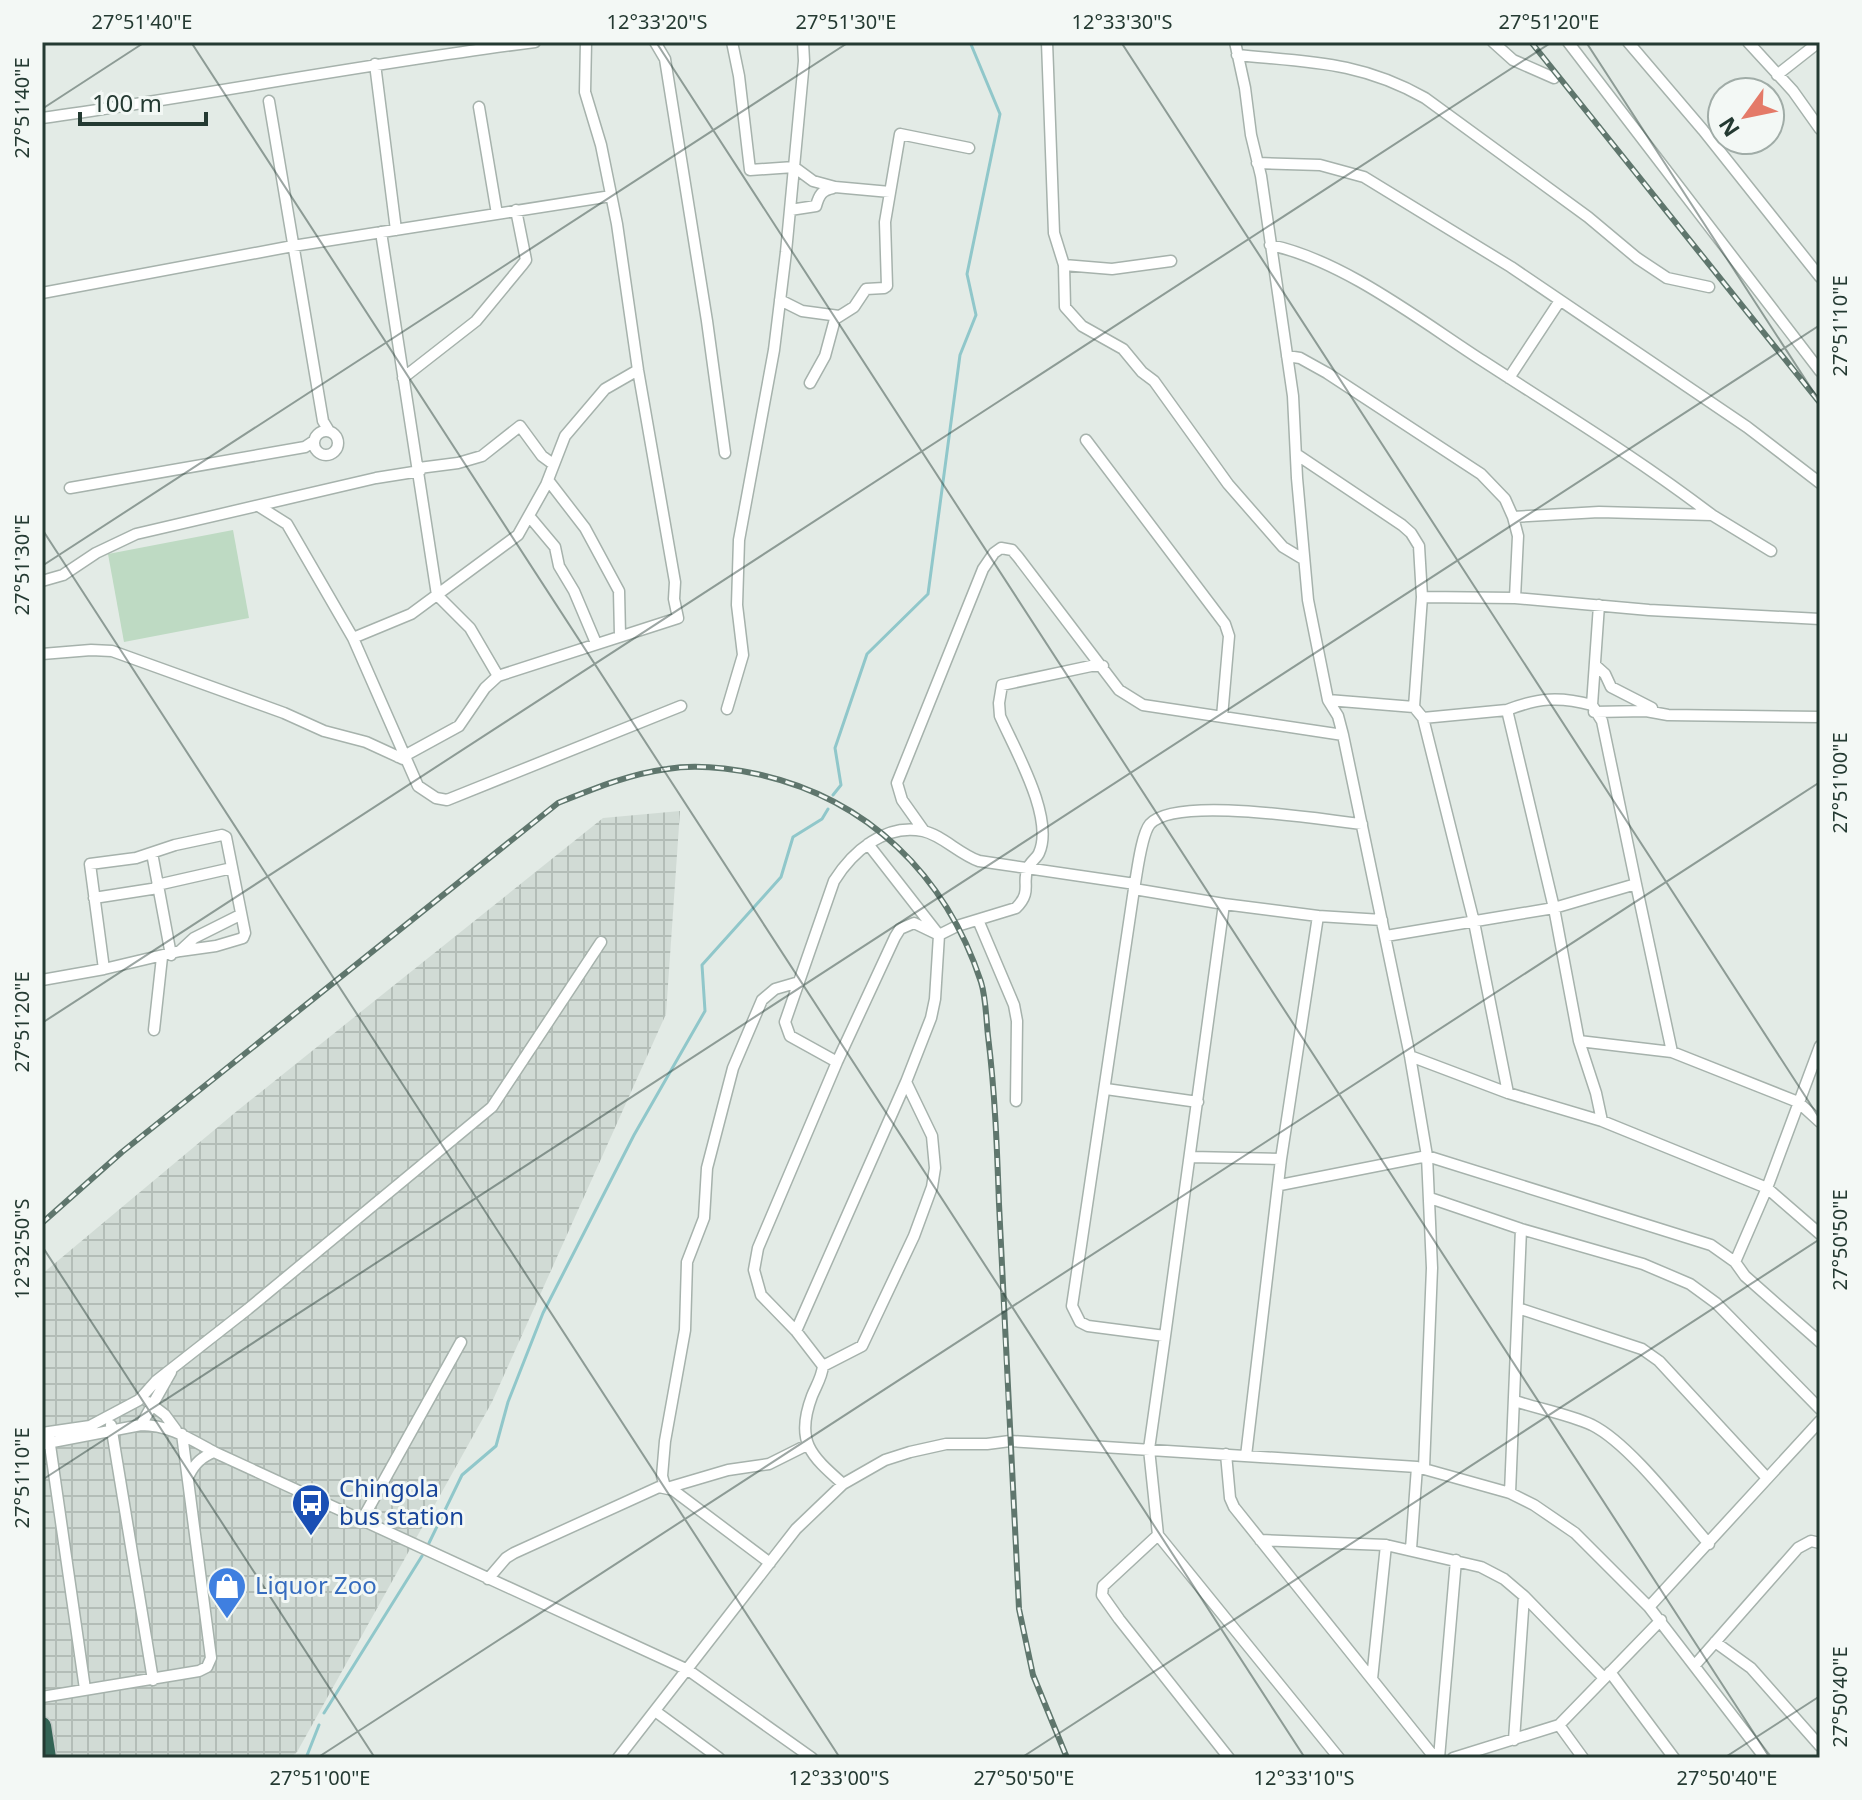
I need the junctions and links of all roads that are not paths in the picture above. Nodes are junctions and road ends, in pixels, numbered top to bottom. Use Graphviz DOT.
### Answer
graph roads {
  1 [pos="535,42"];
  2 [pos="586,42"];
  3 [pos="655,42"];
  4 [pos="732,42"];
  5 [pos="803,42"];
  6 [pos="1047,42"];
  7 [pos="1235,42"];
  8 [pos="1493,42"];
  9 [pos="1568,42"];
  10 [pos="1628,42"];
  11 [pos="1748,42"];
  12 [pos="1819,42"];
  13 [pos="1237,55"];
  14 [pos="375,64"];
  15 [pos="1777,75"];
  16 [pos="1554,78"];
  17 [pos="269,101"];
  18 [pos="479,107"];
  19 [pos="1815,110"];
  20 [pos="42,118"];
  21 [pos="1820,129"];
  22 [pos="969,148"];
  23 [pos="1257,163"];
  24 [pos="794,167"];
  25 [pos="835,187"];
  26 [pos="890,192"];
  27 [pos="611,196"];
  28 [pos="516,210"];
  29 [pos="790,210"];
  30 [pos="497,214"];
  31 [pos="396,230"];
  32 [pos="381,232"];
  33 [pos="1270,245"];
  34 [pos="293,246"];
  35 [pos="1171,261"];
  36 [pos="1064,265"];
  37 [pos="1820,277"];
  38 [pos="1709,287"];
  39 [pos="42,293"];
  40 [pos="780,300"];
  41 [pos="1559,302"];
  42 [pos="839,316"];
  43 [pos="1287,356"];
  44 [pos="638,370"];
  45 [pos="1820,371"];
  46 [pos="403,378"];
  47 [pos="1509,378"];
  48 [pos="810,383"];
  49 [pos="1086,440"];
  50 [pos="725,453"];
  51 [pos="1296,454"];
  52 [pos="553,464"];
  53 [pos="419,470"];
  54 [pos="548,480"];
  55 [pos="1820,483"];
  56 [pos="70,488"];
  57 [pos="260,507"];
  58 [pos="1712,515"];
  59 [pos="529,516"];
  60 [pos="1513,517"];
  61 [pos="1771,551"];
  62 [pos="1303,559"];
  63 [pos="42,581"];
  64 [pos="437,595"];
  65 [pos="1422,597"];
  66 [pos="1515,598"];
  67 [pos="1599,605"];
  68 [pos="1820,619"];
  69 [pos="620,635"];
  70 [pos="353,638"];
  71 [pos="596,643"];
  72 [pos="42,654"];
  73 [pos="1595,665"];
  74 [pos="1103,666"];
  75 [pos="498,676"];
  76 [pos="1328,700"];
  77 [pos="681,706"];
  78 [pos="1414,707"];
  79 [pos="1593,708"];
  80 [pos="727,709"];
  81 [pos="1507,710"];
  82 [pos="1668,715"];
  83 [pos="1222,717"];
  84 [pos="1820,717"];
  85 [pos="1423,718"];
  86 [pos="1343,735"];
  87 [pos="404,758"];
  88 [pos="1362,824"];
  89 [pos="924,831"];
  90 [pos="868,844"];
  91 [pos="152,853"];
  92 [pos="232,868"];
  93 [pos="1027,869"];
  94 [pos="1636,884"];
  95 [pos="157,887"];
  96 [pos="1135,887"];
  97 [pos="94,898"];
  98 [pos="1224,904"];
  99 [pos="1554,908"];
  100 [pos="240,915"];
  101 [pos="1318,916"];
  102 [pos="978,920"];
  103 [pos="1382,920"];
  104 [pos="1474,922"];
  105 [pos="939,935"];
  106 [pos="1386,936"];
  107 [pos="601,942"];
  108 [pos="171,954"];
  109 [pos="104,969"];
  110 [pos="42,980"];
  111 [pos="799,982"];
  112 [pos="154,1030"];
  113 [pos="1579,1041"];
  114 [pos="1820,1046"];
  115 [pos="1672,1052"];
  116 [pos="1410,1056"];
  117 [pos="837,1062"];
  118 [pos="906,1082"];
  119 [pos="1106,1089"];
  120 [pos="1508,1093"];
  121 [pos="1596,1093"];
  122 [pos="1016,1101"];
  123 [pos="1198,1102"];
  124 [pos="1798,1102"];
  125 [pos="1579,1114"];
  126 [pos="1602,1121"];
  127 [pos="1820,1122"];
  128 [pos="1427,1156"];
  129 [pos="1191,1157"];
  130 [pos="1281,1159"];
  131 [pos="1280,1185"];
  132 [pos="1767,1188"];
  133 [pos="1430,1198"];
  134 [pos="1521,1229"];
  135 [pos="1820,1234"];
  136 [pos="1735,1262"];
  137 [pos="1518,1308"];
  138 [pos="796,1331"];
  139 [pos="1165,1336"];
  140 [pos="461,1342"];
  141 [pos="1820,1342"];
  142 [pos="823,1366"];
  143 [pos="172,1371"];
  144 [pos="139,1400"];
  145 [pos="1515,1401"];
  146 [pos="157,1408"];
  147 [pos="1820,1409"];
  148 [pos="1820,1421"];
  149 [pos="111,1423"];
  150 [pos="141,1425"];
  151 [pos="179,1433"];
  152 [pos="46,1438"];
  153 [pos="807,1445"];
  154 [pos="1149,1449"];
  155 [pos="214,1452"];
  156 [pos="1226,1454"];
  157 [pos="1246,1456"];
  158 [pos="1421,1468"];
  159 [pos="188,1477"];
  160 [pos="1767,1478"];
  161 [pos="843,1484"];
  162 [pos="666,1488"];
  163 [pos="1510,1493"];
  164 [pos="362,1520"];
  165 [pos="1158,1535"];
  166 [pos="1260,1540"];
  167 [pos="1820,1543"];
  168 [pos="1709,1544"];
  169 [pos="1386,1545"];
  170 [pos="1411,1549"];
  171 [pos="1456,1560"];
  172 [pos="770,1563"];
  173 [pos="488,1579"];
  174 [pos="1524,1596"];
  175 [pos="1649,1607"];
  176 [pos="1661,1620"];
  177 [pos="1715,1642"];
  178 [pos="1695,1665"];
  179 [pos="688,1670"];
  180 [pos="1607,1675"];
  181 [pos="1372,1679"];
  182 [pos="153,1680"];
  183 [pos="85,1689"];
  184 [pos="42,1697"];
  185 [pos="655,1711"];
  186 [pos="1559,1725"];
  187 [pos="42,1726"];
  188 [pos="1514,1740"];
  189 [pos="1820,1746"];
  190 [pos="1489,1754"];
  191 [pos="622,1757"];
  192 [pos="47,1758"];
  193 [pos="719,1758"];
  194 [pos="812,1758"];
  195 [pos="1229,1758"];
  196 [pos="1339,1758"];
  197 [pos="1437,1758"];
  198 [pos="1453,1758"];
  199 [pos="1583,1758"];
  200 [pos="1674,1758"];
  201 [pos="1765,1758"];
  1 -- 14 [label="street"];
  2 -- 27 [label="street"];
  3 -- 50 [label="street"];
  4 -- 24 [label="street"];
  5 -- 24 [label="street"];
  6 -- 36 [label="street"];
  7 -- 13 [label="street"];
  8 -- 16 [label="street"];
  9 -- 45 [label="street"];
  10 -- 37 [label="street"];
  11 -- 15 [label="street"];
  12 -- 15 [label="street"];
  13 -- 23 [label="street"];
  13 -- 38 [label="street"];
  14 -- 20 [label="street"];
  14 -- 31 [label="street"];
  15 -- 19 [label="street"];
  17 -- 34 [label="street"];
  18 -- 30 [label="street"];
  19 -- 21 [label="street"];
  22 -- 26 [label="street"];
  23 -- 33 [label="street"];
  23 -- 41 [label="street"];
  24 -- 25 [label="street"];
  24 -- 29 [label="street"];
  25 -- 26 [label="street"];
  25 -- 29 [label="street"];
  26 -- 42 [label="street"];
  27 -- 28 [label="street"];
  27 -- 44 [label="street"];
  28 -- 30 [label="street"];
  28 -- 46 [label="street"];
  29 -- 40 [label="street"];
  30 -- 31 [label="street"];
  31 -- 32 [label="street"];
  32 -- 34 [label="street"];
  32 -- 46 [label="street"];
  33 -- 43 [label="street"];
  33 -- 47 [label="street"];
  34 -- 39 [label="street"];
  34 -- 56 [label="street"];
  35 -- 36 [label="street"];
  36 -- 62 [label="street"];
  40 -- 42 [label="street"];
  40 -- 80 [label="street"];
  41 -- 47 [label="street"];
  41 -- 55 [label="street"];
  42 -- 48 [label="street"];
  43 -- 51 [label="street"];
  43 -- 60 [label="street"];
  44 -- 52 [label="street"];
  44 -- 69 [label="street"];
  46 -- 53 [label="street"];
  47 -- 58 [label="street"];
  49 -- 83 [label="street"];
  51 -- 62 [label="street"];
  51 -- 65 [label="street"];
  52 -- 53 [label="street"];
  52 -- 54 [label="street"];
  53 -- 57 [label="street"];
  53 -- 64 [label="street"];
  54 -- 59 [label="street"];
  54 -- 69 [label="street"];
  57 -- 63 [label="street"];
  57 -- 70 [label="street"];
  58 -- 60 [label="street"];
  58 -- 61 [label="street"];
  59 -- 64 [label="street"];
  59 -- 71 [label="street"];
  60 -- 66 [label="street"];
  62 -- 76 [label="street"];
  64 -- 70 [label="street"];
  64 -- 75 [label="street"];
  65 -- 66 [label="street"];
  65 -- 78 [label="street"];
  66 -- 67 [label="street"];
  67 -- 68 [label="street"];
  67 -- 73 [label="street"];
  69 -- 71 [label="street"];
  70 -- 87 [label="street"];
  71 -- 75 [label="street"];
  72 -- 87 [label="street"];
  73 -- 79 [label="street"];
  73 -- 82 [label="street"];
  74 -- 83 [label="street"];
  74 -- 89 [label="street"];
  74 -- 93 [label="street"];
  75 -- 87 [label="street"];
  76 -- 78 [label="street"];
  76 -- 86 [label="street"];
  77 -- 87 [label="street"];
  78 -- 85 [label="street"];
  79 -- 81 [label="street"];
  79 -- 82 [label="street"];
  79 -- 94 [label="street"];
  81 -- 85 [label="street"];
  81 -- 99 [label="street"];
  82 -- 84 [label="street"];
  83 -- 86 [label="street"];
  85 -- 104 [label="street"];
  86 -- 88 [label="street"];
  88 -- 96 [label="street"];
  88 -- 103 [label="street"];
  89 -- 90 [label="street"];
  89 -- 93 [label="street"];
  90 -- 105 [label="street"];
  90 -- 111 [label="street"];
  91 -- 92 [label="street"];
  91 -- 95 [label="street"];
  91 -- 97 [label="street"];
  92 -- 95 [label="street"];
  92 -- 100 [label="street"];
  93 -- 96 [label="street"];
  93 -- 102 [label="street"];
  94 -- 99 [label="street"];
  94 -- 115 [label="street"];
  95 -- 97 [label="street"];
  95 -- 108 [label="street"];
  96 -- 98 [label="street"];
  96 -- 119 [label="street"];
  97 -- 109 [label="street"];
  98 -- 101 [label="street"];
  98 -- 123 [label="street"];
  99 -- 104 [label="street"];
  99 -- 113 [label="street"];
  100 -- 108 [label="street"];
  100 -- 108 [label="street"];
  101 -- 103 [label="street"];
  101 -- 130 [label="street"];
  102 -- 105 [label="street"];
  102 -- 122 [label="street"];
  103 -- 106 [label="street"];
  104 -- 106 [label="street"];
  104 -- 120 [label="street"];
  105 -- 117 [label="street"];
  105 -- 118 [label="street"];
  106 -- 116 [label="street"];
  107 -- 143 [label="street"];
  108 -- 109 [label="street"];
  108 -- 112 [label="street"];
  109 -- 110 [label="street"];
  111 -- 117 [label="street"];
  111 -- 162 [label="street"];
  113 -- 115 [label="street"];
  113 -- 121 [label="street"];
  114 -- 124 [label="street"];
  115 -- 124 [label="street"];
  116 -- 120 [label="street"];
  116 -- 128 [label="street"];
  117 -- 138 [label="street"];
  118 -- 138 [label="street"];
  118 -- 142 [label="street"];
  119 -- 123 [label="street"];
  119 -- 139 [label="street"];
  120 -- 125 [label="street"];
  121 -- 125 [label="street"];
  121 -- 126 [label="street"];
  123 -- 129 [label="street"];
  124 -- 127 [label="street"];
  124 -- 132 [label="street"];
  125 -- 126 [label="street"];
  126 -- 132 [label="street"];
  128 -- 131 [label="street"];
  128 -- 133 [label="street"];
  128 -- 136 [label="street"];
  129 -- 130 [label="street"];
  129 -- 139 [label="street"];
  130 -- 131 [label="street"];
  131 -- 157 [label="street"];
  132 -- 135 [label="street"];
  132 -- 136 [label="street"];
  133 -- 134 [label="street"];
  133 -- 158 [label="street"];
  134 -- 137 [label="street"];
  134 -- 147 [label="street"];
  136 -- 141 [label="street"];
  137 -- 145 [label="street"];
  137 -- 160 [label="street"];
  138 -- 142 [label="street"];
  139 -- 154 [label="street"];
  140 -- 164 [label="street"];
  142 -- 153 [label="street"];
  143 -- 144 [label="street"];
  143 -- 146 [label="street"];
  144 -- 146 [label="street"];
  144 -- 149 [label="street"];
  145 -- 163 [label="street"];
  145 -- 168 [label="street"];
  146 -- 150 [label="street"];
  146 -- 151 [label="street"];
  148 -- 160 [label="street"];
  149 -- 150 [label="street"];
  149 -- 152 [label="street"];
  149 -- 182 [label="street"];
  150 -- 151 [label="street"];
  151 -- 155 [label="street"];
  151 -- 159 [label="street"];
  152 -- 183 [label="street"];
  153 -- 161 [label="street"];
  153 -- 162 [label="street"];
  154 -- 156 [label="street"];
  154 -- 161 [label="street"];
  154 -- 165 [label="street"];
  155 -- 159 [label="street"];
  155 -- 164 [label="street"];
  156 -- 157 [label="street"];
  156 -- 166 [label="street"];
  157 -- 158 [label="street"];
  158 -- 163 [label="street"];
  158 -- 170 [label="street"];
  159 -- 182 [label="street"];
  160 -- 168 [label="street"];
  161 -- 172 [label="street"];
  162 -- 172 [label="street"];
  162 -- 173 [label="street"];
  163 -- 175 [label="street"];
  164 -- 173 [label="street"];
  165 -- 195 [label="street"];
  165 -- 196 [label="street"];
  166 -- 169 [label="street"];
  166 -- 181 [label="street"];
  167 -- 177 [label="street"];
  168 -- 175 [label="street"];
  169 -- 170 [label="street"];
  169 -- 181 [label="street"];
  170 -- 171 [label="street"];
  171 -- 174 [label="street"];
  171 -- 197 [label="street"];
  172 -- 179 [label="street"];
  173 -- 179 [label="street"];
  174 -- 180 [label="street"];
  174 -- 188 [label="street"];
  175 -- 176 [label="street"];
  176 -- 178 [label="street"];
  176 -- 180 [label="street"];
  177 -- 178 [label="street"];
  177 -- 189 [label="street"];
  178 -- 201 [label="street"];
  179 -- 185 [label="street"];
  179 -- 194 [label="street"];
  180 -- 186 [label="street"];
  180 -- 200 [label="street"];
  181 -- 197 [label="street"];
  182 -- 183 [label="street"];
  183 -- 184 [label="street"];
  185 -- 191 [label="street"];
  185 -- 193 [label="street"];
  186 -- 188 [label="street"];
  186 -- 199 [label="street"];
  187 -- 192 [label="highway"];
  188 -- 190 [label="street"];
  190 -- 198 [label="street"];
}
